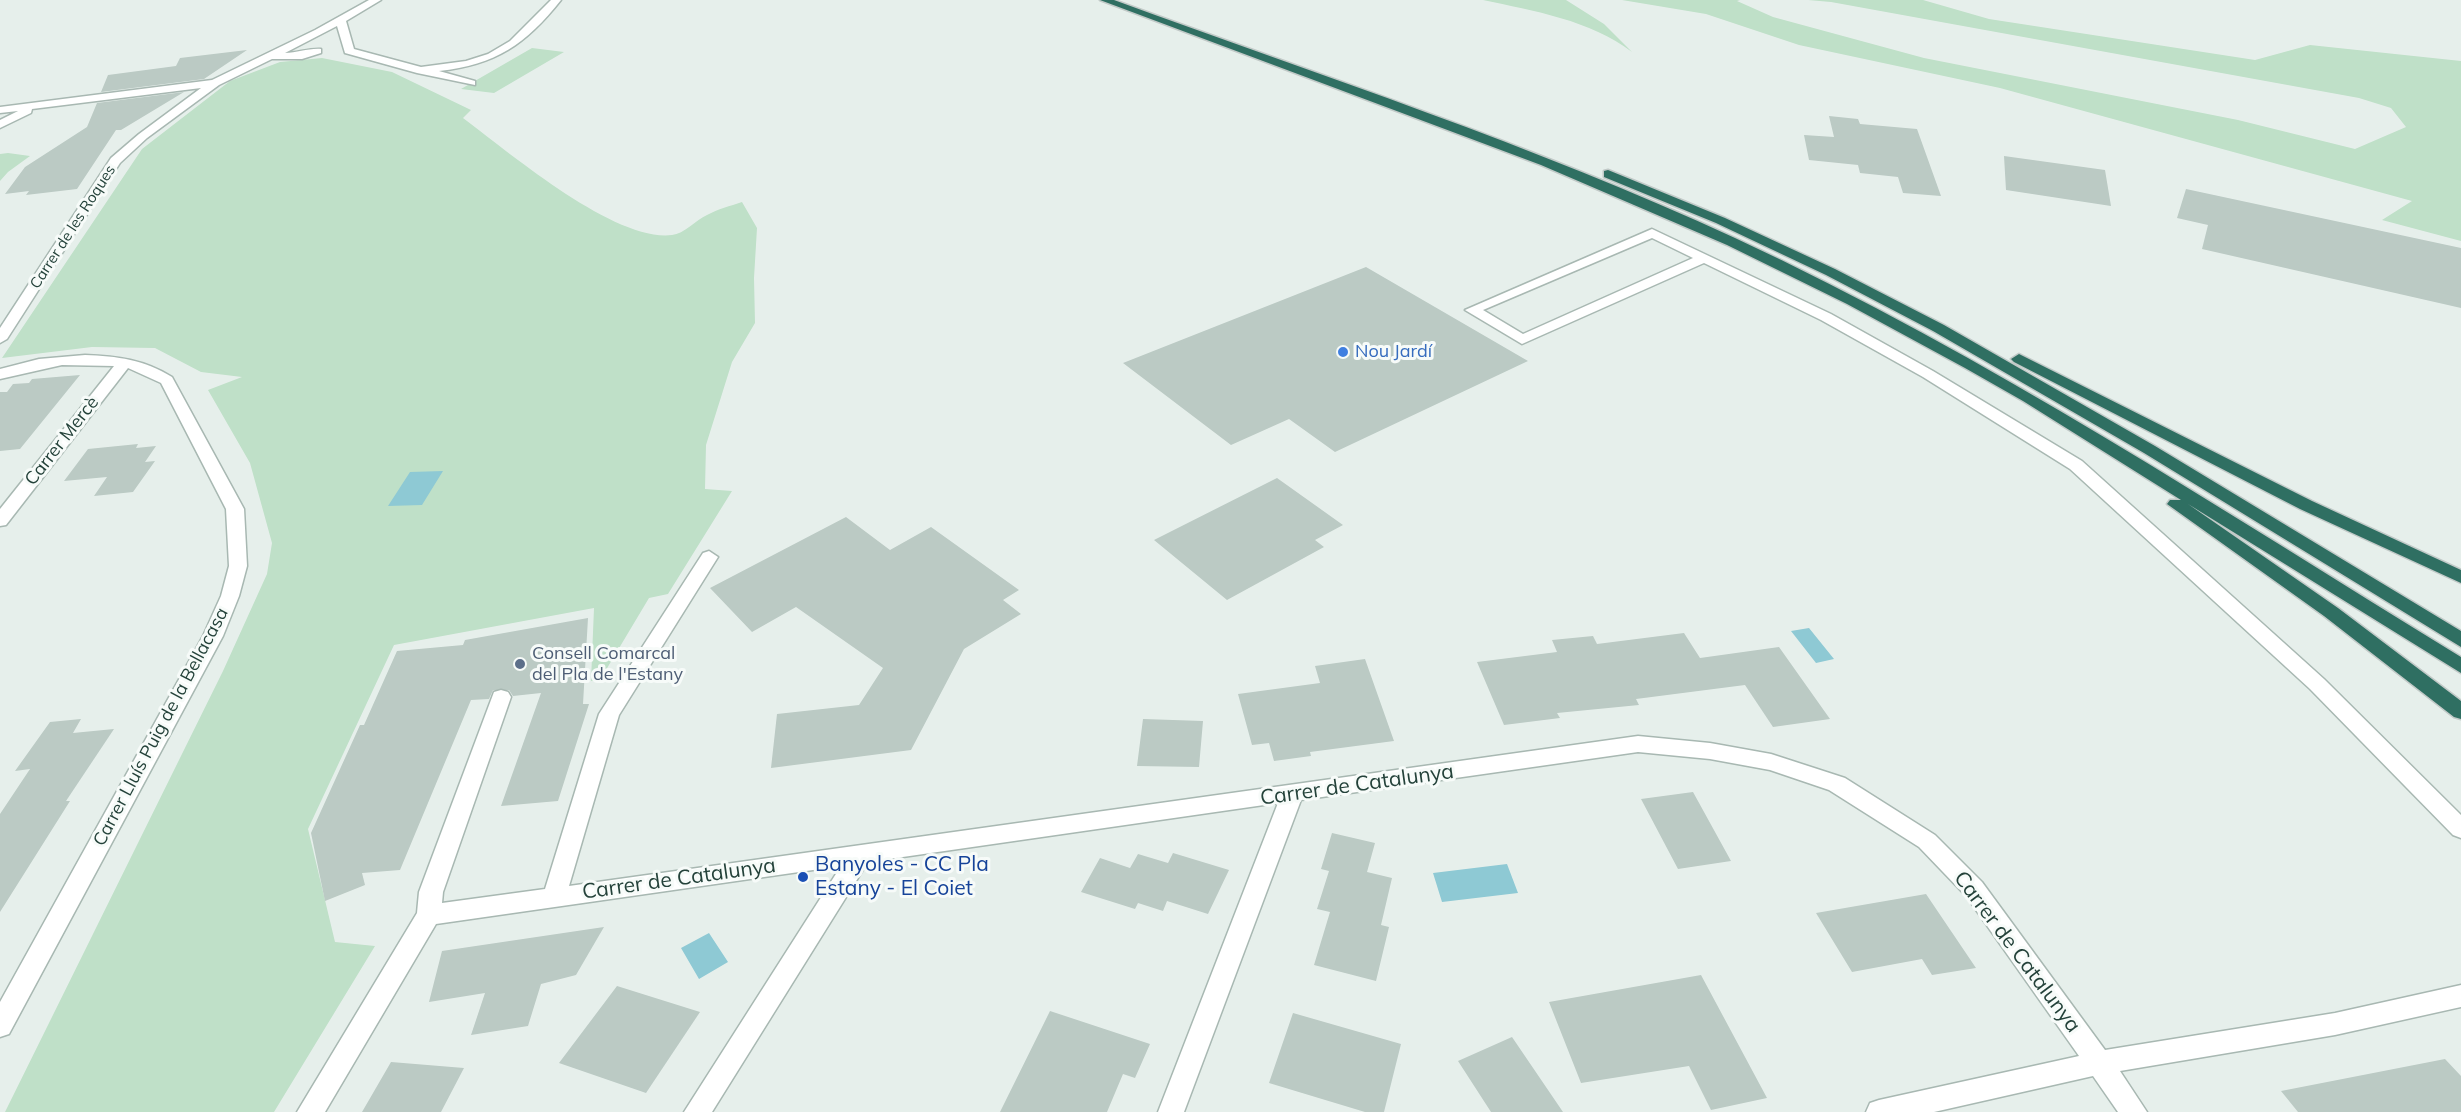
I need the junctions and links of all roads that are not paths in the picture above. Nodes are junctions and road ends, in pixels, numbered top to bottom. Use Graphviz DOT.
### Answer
graph roads {
  1 [pos="376,0"];
  2 [pos="556,0"];
  3 [pos="1105,0"];
  4 [pos="1132,0"];
  5 [pos="341,21"];
  6 [pos="317,51"];
  7 [pos="270,56"];
  8 [pos="417,70"];
  9 [pos="215,83"];
  10 [pos="471,83"];
  11 [pos="40,105"];
  12 [pos="0,110"];
  13 [pos="0,125"];
  14 [pos="1705,258"];
  15 [pos="1817,266"];
  16 [pos="1793,271"];
  17 [pos="0,339"];
  18 [pos="124,362"];
  19 [pos="0,374"];
  20 [pos="0,521"];
  21 [pos="709,557"];
  22 [pos="2461,577"];
  23 [pos="2461,640"];
  24 [pos="2461,666"];
  25 [pos="501,697"];
  26 [pos="2461,712"];
  27 [pos="1292,794"];
  28 [pos="2461,830"];
  29 [pos="862,852"];
  30 [pos="554,897"];
  31 [pos="429,915"];
  32 [pos="2461,996"];
  33 [pos="0,1026"];
  34 [pos="2100,1063"];
  35 [pos="310,1112"];
  36 [pos="697,1112"];
  37 [pos="1172,1112"];
  38 [pos="1879,1112"];
  39 [pos="2134,1112"];
  1 -- 5 [label="street, Carrer de les Roques"];
  2 -- 8 [label="street"];
  3 -- 16 [label="highway"];
  4 -- 15 [label="highway"];
  5 -- 7 [label="street, Carrer de les Roques"];
  5 -- 8 [label="street"];
  6 -- 7 [label="street, Carrer de les Roques"];
  7 -- 9 [label="street, Carrer de les Roques"];
  8 -- 10 [label="street"];
  9 -- 11 [label="street, Carrer de les Roques"];
  9 -- 17 [label="street, Carrer de les Roques"];
  11 -- 12 [label="street, Carrer de les Roques"];
  11 -- 13 [label="street, Carrer de les Roques"];
  14 -- 14 [label="street"];
  14 -- 28 [label="street"];
  15 -- 22 [label="highway"];
  15 -- 23 [label="highway"];
  16 -- 24 [label="highway"];
  16 -- 26 [label="highway"];
  18 -- 19 [label="street, Carrer Lluís Puig de la Bellacasa"];
  18 -- 20 [label="street, Carrer Mercè"];
  18 -- 33 [label="street, Carrer Lluís Puig de la Bellacasa"];
  21 -- 30 [label="street"];
  25 -- 31 [label="street"];
  27 -- 29 [label="street, Carrer de Catalunya"];
  27 -- 34 [label="street, Carrer de Catalunya"];
  27 -- 37 [label="street"];
  29 -- 30 [label="street, Carrer de Catalunya"];
  29 -- 36 [label="street"];
  30 -- 31 [label="street, Carrer de Catalunya"];
  31 -- 35 [label="street"];
  32 -- 34 [label="street"];
  34 -- 38 [label="street"];
  34 -- 39 [label="street, Carrer de Catalunya"];
}
